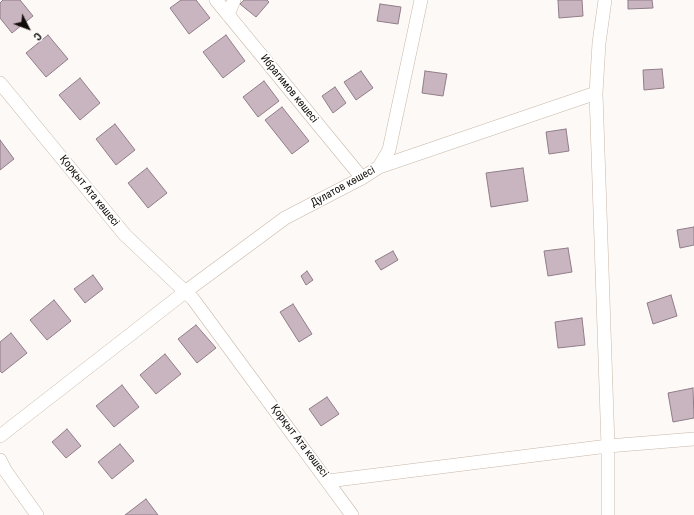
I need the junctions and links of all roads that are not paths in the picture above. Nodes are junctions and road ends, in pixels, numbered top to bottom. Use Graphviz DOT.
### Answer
graph roads {
  1 [pos="216,0"];
  2 [pos="234,0"];
  3 [pos="421,0"];
  4 [pos="605,0"];
  5 [pos="228,15"];
  6 [pos="1,87"];
  7 [pos="596,93"];
  8 [pos="379,167"];
  9 [pos="362,178"];
  10 [pos="185,292"];
  11 [pos="0,436"];
  12 [pos="694,439"];
  13 [pos="608,446"];
  14 [pos="0,460"];
  15 [pos="328,481"];
  16 [pos="37,515"];
  17 [pos="352,515"];
  18 [pos="608,515"];
  1 -- 5 [label="street, Ибрагимов көшесі"];
  2 -- 5 [label="street"];
  3 -- 8 [label="street, Дулатов көшесі"];
  4 -- 7 [label="street"];
  5 -- 9 [label="street, Ибрагимов көшесі"];
  6 -- 10 [label="street, Қорқыт Ата көшесі"];
  7 -- 8 [label="street"];
  7 -- 13 [label="street"];
  8 -- 9 [label="street, Дулатов көшесі"];
  9 -- 10 [label="street, Дулатов көшесі"];
  10 -- 11 [label="street"];
  10 -- 15 [label="street, Қорқыт Ата көшесі"];
  12 -- 13 [label="street"];
  13 -- 15 [label="street"];
  13 -- 18 [label="street"];
  14 -- 16 [label="street"];
  15 -- 17 [label="street, Қорқыт Ата көшесі"];
}
